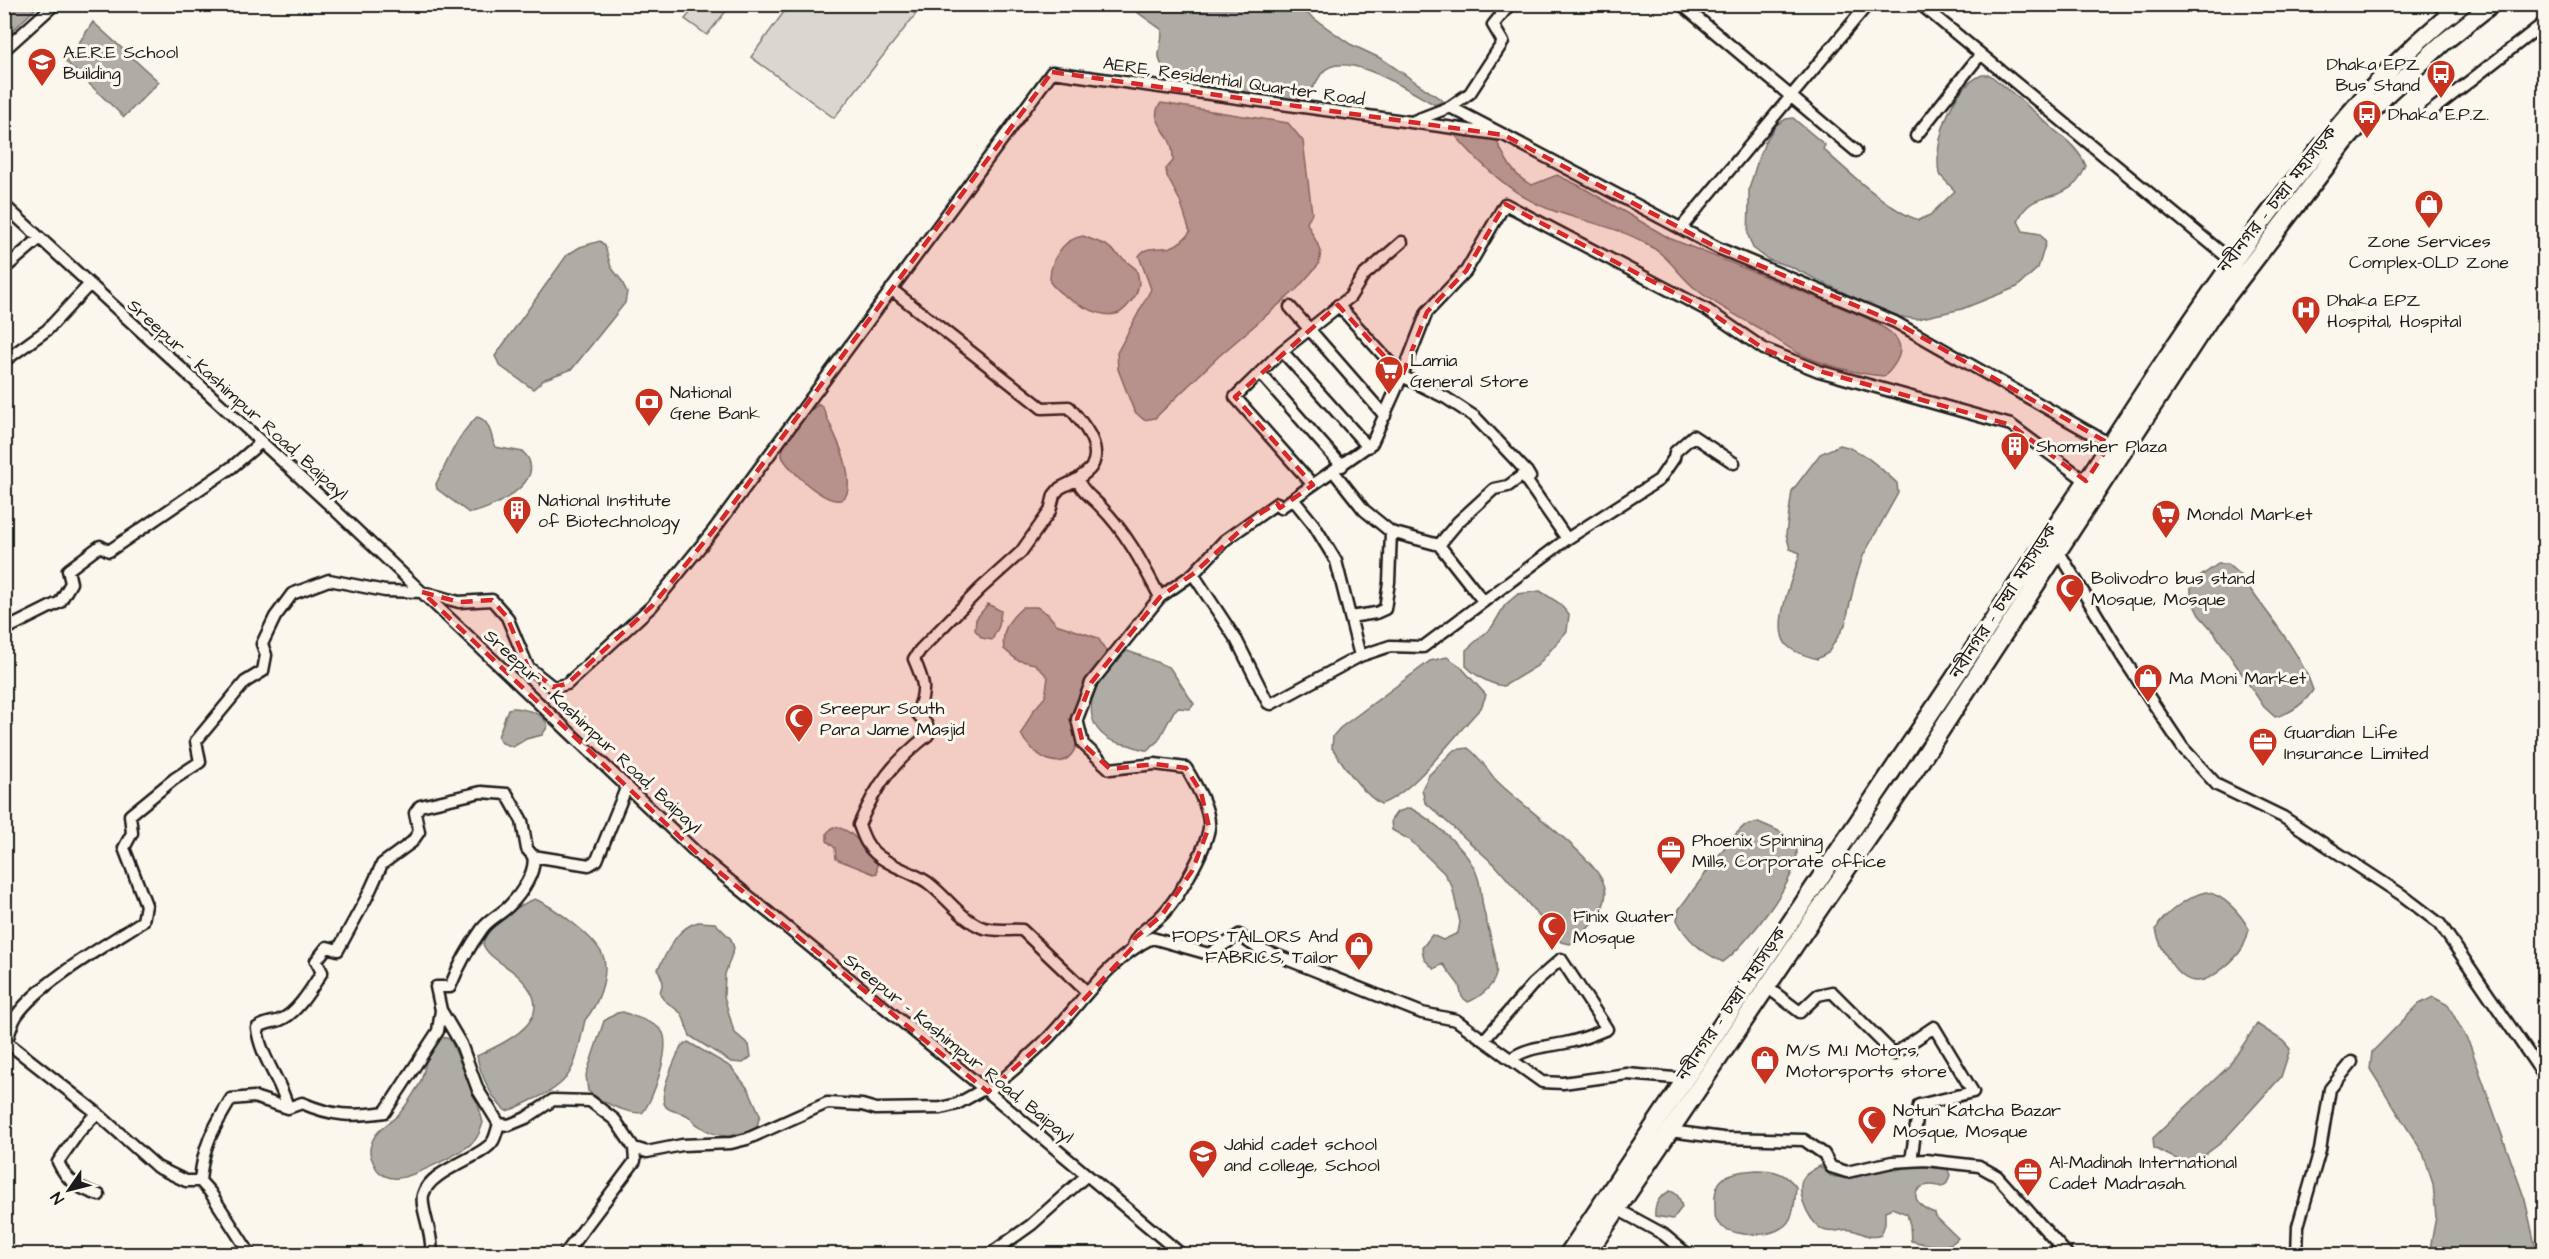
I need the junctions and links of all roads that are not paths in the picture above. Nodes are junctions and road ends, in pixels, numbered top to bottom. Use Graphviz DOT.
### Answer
graph roads {
  1 [pos="55,4"];
  2 [pos="1510,4"];
  3 [pos="1682,4"];
  4 [pos="1868,4"];
  5 [pos="1920,4"];
  6 [pos="2463,4"];
  7 [pos="2492,4"];
  8 [pos="2444,10"];
  9 [pos="2544,23"];
  10 [pos="4,50"];
  11 [pos="1980,55"];
  12 [pos="1791,95"];
  13 [pos="1450,107"];
  14 [pos="2429,113"];
  15 [pos="1411,122"];
  16 [pos="1504,135"];
  17 [pos="1916,136"];
  18 [pos="1856,150"];
  19 [pos="4,206"];
  20 [pos="1681,228"];
  21 [pos="39,239"];
  22 [pos="1402,242"];
  23 [pos="2233,262"];
  24 [pos="4,269"];
  25 [pos="89,285"];
  26 [pos="891,289"];
  27 [pos="1338,305"];
  28 [pos="1290,307"];
  29 [pos="1308,329"];
  30 [pos="1282,351"];
  31 [pos="4,361"];
  32 [pos="1260,373"];
  33 [pos="1402,376"];
  34 [pos="1385,416"];
  35 [pos="260,443"];
  36 [pos="2109,444"];
  37 [pos="1368,447"];
  38 [pos="1734,463"];
  39 [pos="1338,469"];
  40 [pos="1527,472"];
  41 [pos="1078,478"];
  42 [pos="2086,481"];
  43 [pos="1313,484"];
  44 [pos="1293,499"];
  45 [pos="1391,532"];
  46 [pos="1567,538"];
  47 [pos="1439,545"];
  48 [pos="2059,552"];
  49 [pos="1193,574"];
  50 [pos="422,592"];
  51 [pos="1160,597"];
  52 [pos="1483,601"];
  53 [pos="1350,617"];
  54 [pos="4,630"];
  55 [pos="1360,656"];
  56 [pos="627,786"];
  57 [pos="533,856"];
  58 [pos="1133,947"];
  59 [pos="1767,987"];
  60 [pos="1088,992"];
  61 [pos="441,1010"];
  62 [pos="6,1040"];
  63 [pos="1484,1040"];
  64 [pos="1511,1059"];
  65 [pos="2352,1062"];
  66 [pos="2544,1076"];
  67 [pos="1686,1079"];
  68 [pos="986,1090"];
  69 [pos="288,1108"];
  70 [pos="97,1113"];
  71 [pos="499,1124"];
  72 [pos="1670,1131"];
  73 [pos="634,1148"];
  74 [pos="1911,1161"];
  75 [pos="1087,1175"];
  76 [pos="200,1181"];
  77 [pos="99,1195"];
  78 [pos="1617,1209"];
  79 [pos="250,1254"];
  80 [pos="431,1254"];
  81 [pos="565,1254"];
  82 [pos="990,1254"];
  83 [pos="1181,1254"];
  84 [pos="1568,1254"];
  85 [pos="1587,1254"];
  86 [pos="1687,1254"];
  87 [pos="2067,1254"];
  88 [pos="2297,1254"];
  1 -- 10 [label="street"];
  2 -- 13 [label="street, AERE, Residential Quarter Road"];
  3 -- 12 [label="street"];
  4 -- 12 [label="street"];
  5 -- 11 [label="street"];
  6 -- 8 [label="highway, নবীনগর - চন্দ্রা মহাসড়ক"];
  7 -- 48 [label="highway, নবীনগর - চন্দ্রা মহাসড়ক"];
  8 -- 23 [label="highway, নবীনগর - চন্দ্রা মহাসড়ক"];
  9 -- 14 [label="street"];
  11 -- 17 [label="street"];
  11 -- 23 [label="street"];
  12 -- 18 [label="street"];
  12 -- 20 [label="street"];
  13 -- 15 [label="street, AERE, Residential Quarter Road"];
  13 -- 16 [label="street"];
  15 -- 16 [label="street, AERE, Residential Quarter Road"];
  15 -- 26 [label="street, AERE, Residential Quarter Road"];
  16 -- 20 [label="street"];
  19 -- 21 [label="street, Sreepur - Kashimpur Road, Baipayl"];
  20 -- 36 [label="street"];
  21 -- 24 [label="street"];
  21 -- 25 [label="street, Sreepur - Kashimpur Road, Baipayl"];
  22 -- 27 [label="street"];
  23 -- 36 [label="highway, নবীনগর - চন্দ্রা মহাসড়ক"];
  25 -- 31 [label="street"];
  25 -- 35 [label="street, Sreepur - Kashimpur Road, Baipayl"];
  26 -- 41 [label="street"];
  26 -- 50 [label="street"];
  27 -- 29 [label="street"];
  27 -- 33 [label="street"];
  28 -- 29 [label="street"];
  29 -- 30 [label="street"];
  29 -- 34 [label="street"];
  30 -- 32 [label="street"];
  30 -- 37 [label="street"];
  32 -- 39 [label="street"];
  32 -- 43 [label="street"];
  33 -- 34 [label="street"];
  33 -- 40 [label="street"];
  33 -- 42 [label="street"];
  34 -- 37 [label="street"];
  35 -- 50 [label="street, Sreepur - Kashimpur Road, Baipayl"];
  35 -- 54 [label="street"];
  36 -- 42 [label="highway, নবীনগর - চন্দ্রা মহাসড়ক"];
  37 -- 39 [label="street"];
  38 -- 46 [label="street"];
  39 -- 43 [label="street"];
  39 -- 45 [label="street"];
  40 -- 46 [label="street"];
  40 -- 47 [label="street"];
  41 -- 51 [label="street"];
  41 -- 60 [label="street"];
  42 -- 67 [label="highway, নবীনগর - চন্দ্রা মহাসড়ক"];
  43 -- 44 [label="street"];
  44 -- 49 [label="street"];
  44 -- 53 [label="street"];
  45 -- 47 [label="street"];
  45 -- 53 [label="street"];
  46 -- 52 [label="street"];
  47 -- 52 [label="street"];
  48 -- 59 [label="highway, নবীনগর - চন্দ্রা মহাসড়ক"];
  48 -- 66 [label="street"];
  49 -- 51 [label="street"];
  49 -- 55 [label="street"];
  50 -- 56 [label="street, Sreepur - Kashimpur Road, Baipayl"];
  50 -- 62 [label="street"];
  51 -- 58 [label="street"];
  52 -- 55 [label="street"];
  53 -- 55 [label="street"];
  56 -- 57 [label="street"];
  56 -- 68 [label="street, Sreepur - Kashimpur Road, Baipayl"];
  57 -- 61 [label="street"];
  57 -- 69 [label="street"];
  58 -- 60 [label="street"];
  58 -- 63 [label="street"];
  59 -- 72 [label="highway, নবীনগর - চন্দ্রা মহাসড়ক"];
  59 -- 74 [label="street"];
  60 -- 68 [label="street"];
  61 -- 69 [label="street"];
  61 -- 71 [label="street"];
  62 -- 70 [label="street"];
  63 -- 64 [label="street"];
  63 -- 64 [label="street"];
  64 -- 67 [label="street"];
  65 -- 88 [label="street"];
  67 -- 84 [label="highway, নবীনগর - চন্দ্রা মহাসড়ক"];
  68 -- 73 [label="street"];
  68 -- 75 [label="street, Sreepur - Kashimpur Road, Baipayl"];
  69 -- 76 [label="street"];
  70 -- 76 [label="street"];
  70 -- 77 [label="street"];
  71 -- 73 [label="street"];
  71 -- 80 [label="street"];
  72 -- 74 [label="street"];
  72 -- 78 [label="highway, নবীনগর - চন্দ্রা মহাসড়ক"];
  73 -- 81 [label="street"];
  74 -- 87 [label="street"];
  75 -- 82 [label="street"];
  75 -- 83 [label="street, Sreepur - Kashimpur Road, Baipayl"];
  76 -- 79 [label="street"];
  78 -- 85 [label="highway, নবীনগর - চন্দ্রা মহাসড়ক"];
  78 -- 86 [label="street"];
}
